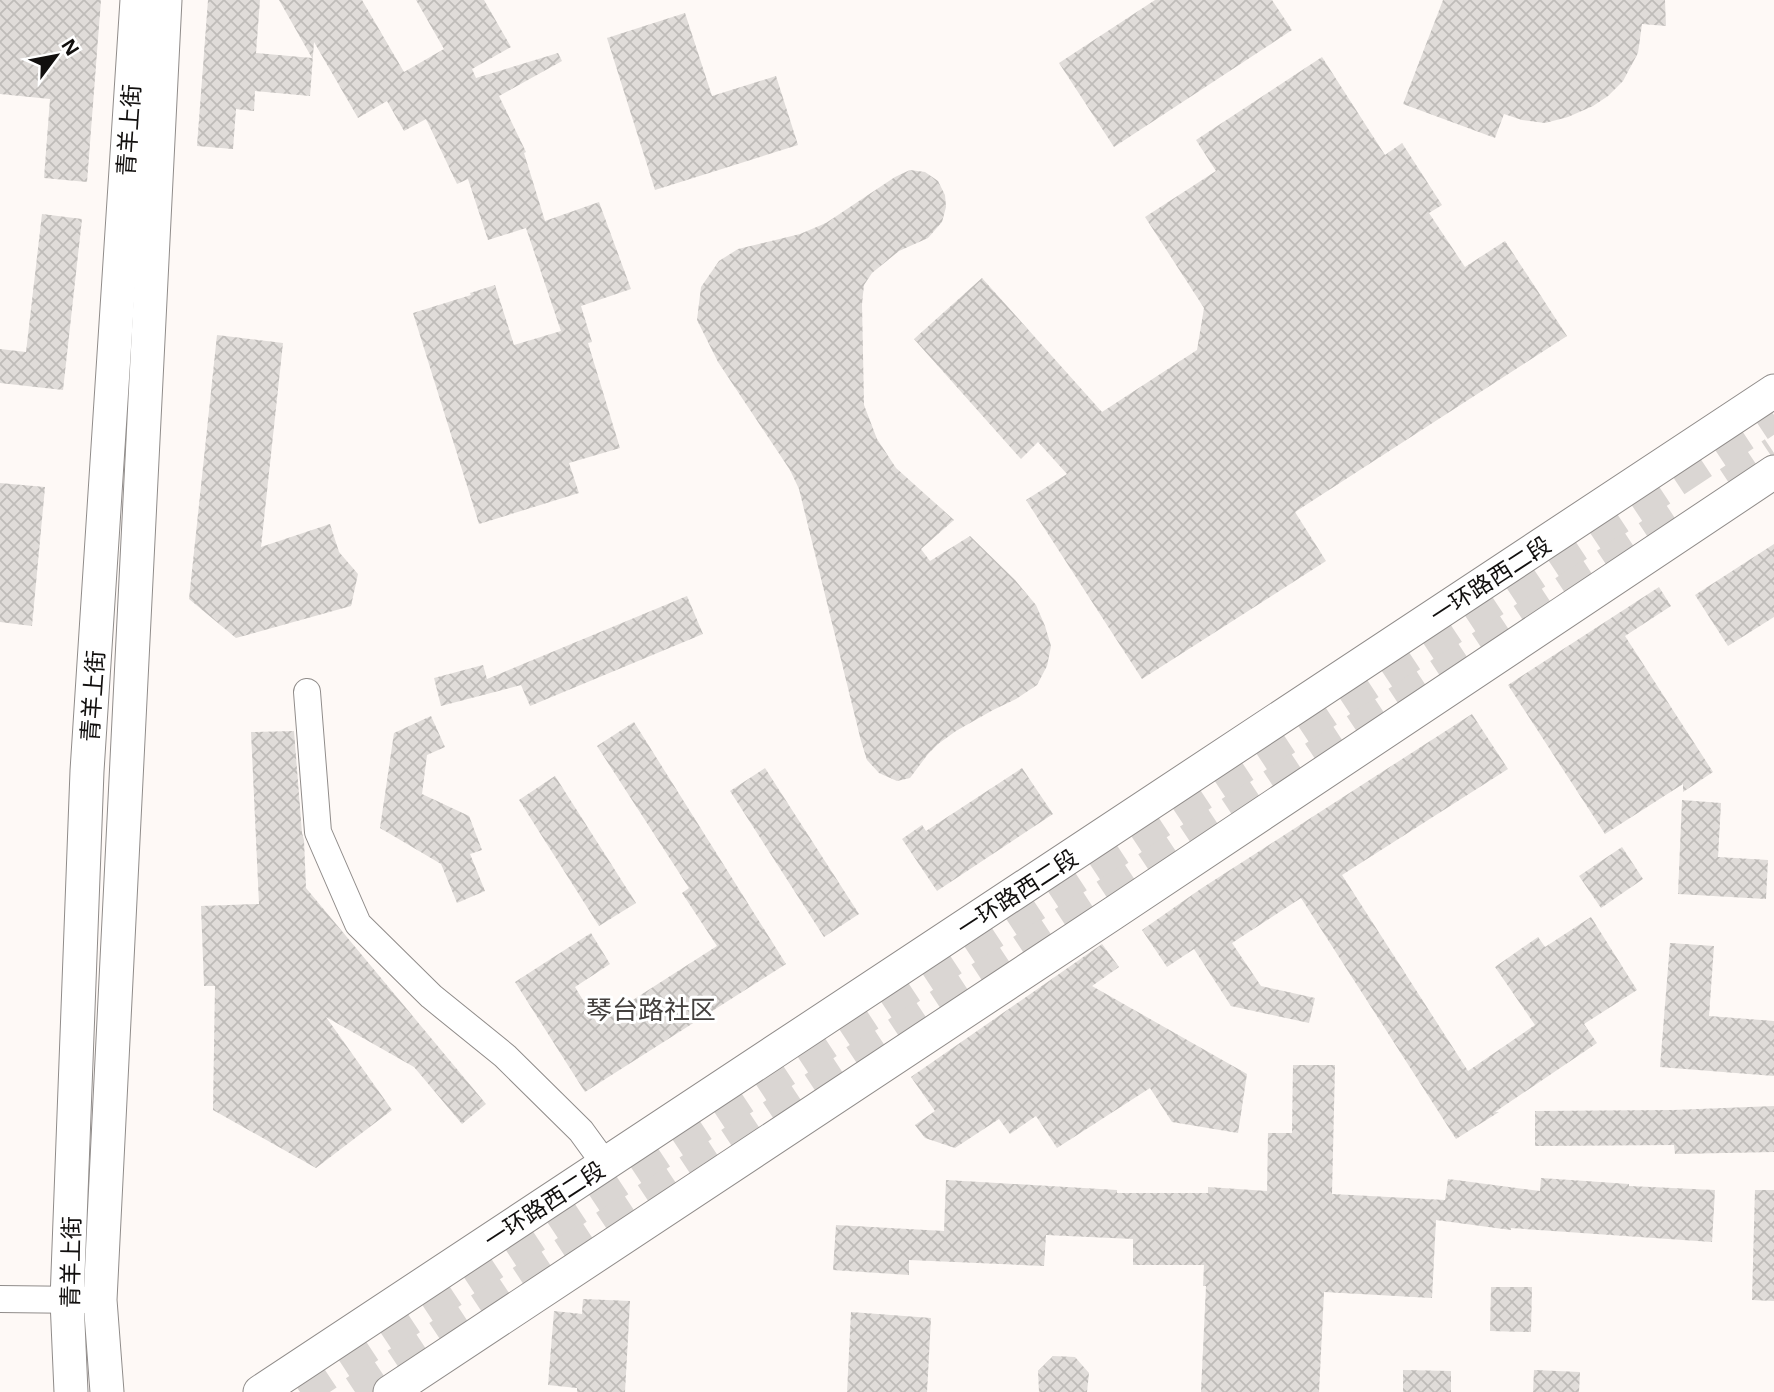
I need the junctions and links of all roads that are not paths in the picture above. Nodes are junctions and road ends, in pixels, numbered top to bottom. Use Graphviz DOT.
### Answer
graph roads {
  1 [pos="136,0"];
  2 [pos="165,0"];
  3 [pos="1774,391"];
  4 [pos="1774,472"];
  5 [pos="307,692"];
  6 [pos="605,1164"];
  7 [pos="0,1299"];
  8 [pos="83,1300"];
  9 [pos="71,1392"];
  10 [pos="107,1392"];
  11 [pos="260,1392"];
  12 [pos="390,1392"];
  1 -- 8 [label="main road, 青羊上街"];
  2 -- 8 [label="main road, 青羊上街"];
  3 -- 6 [label="main road, 一环路西二段"];
  4 -- 12 [label="main road"];
  5 -- 6 [label="street"];
  6 -- 11 [label="main road, 一环路西二段"];
  7 -- 8 [label="street"];
  8 -- 9 [label="main road, 青羊上街"];
  8 -- 10 [label="main road, 青羊上街"];
}
